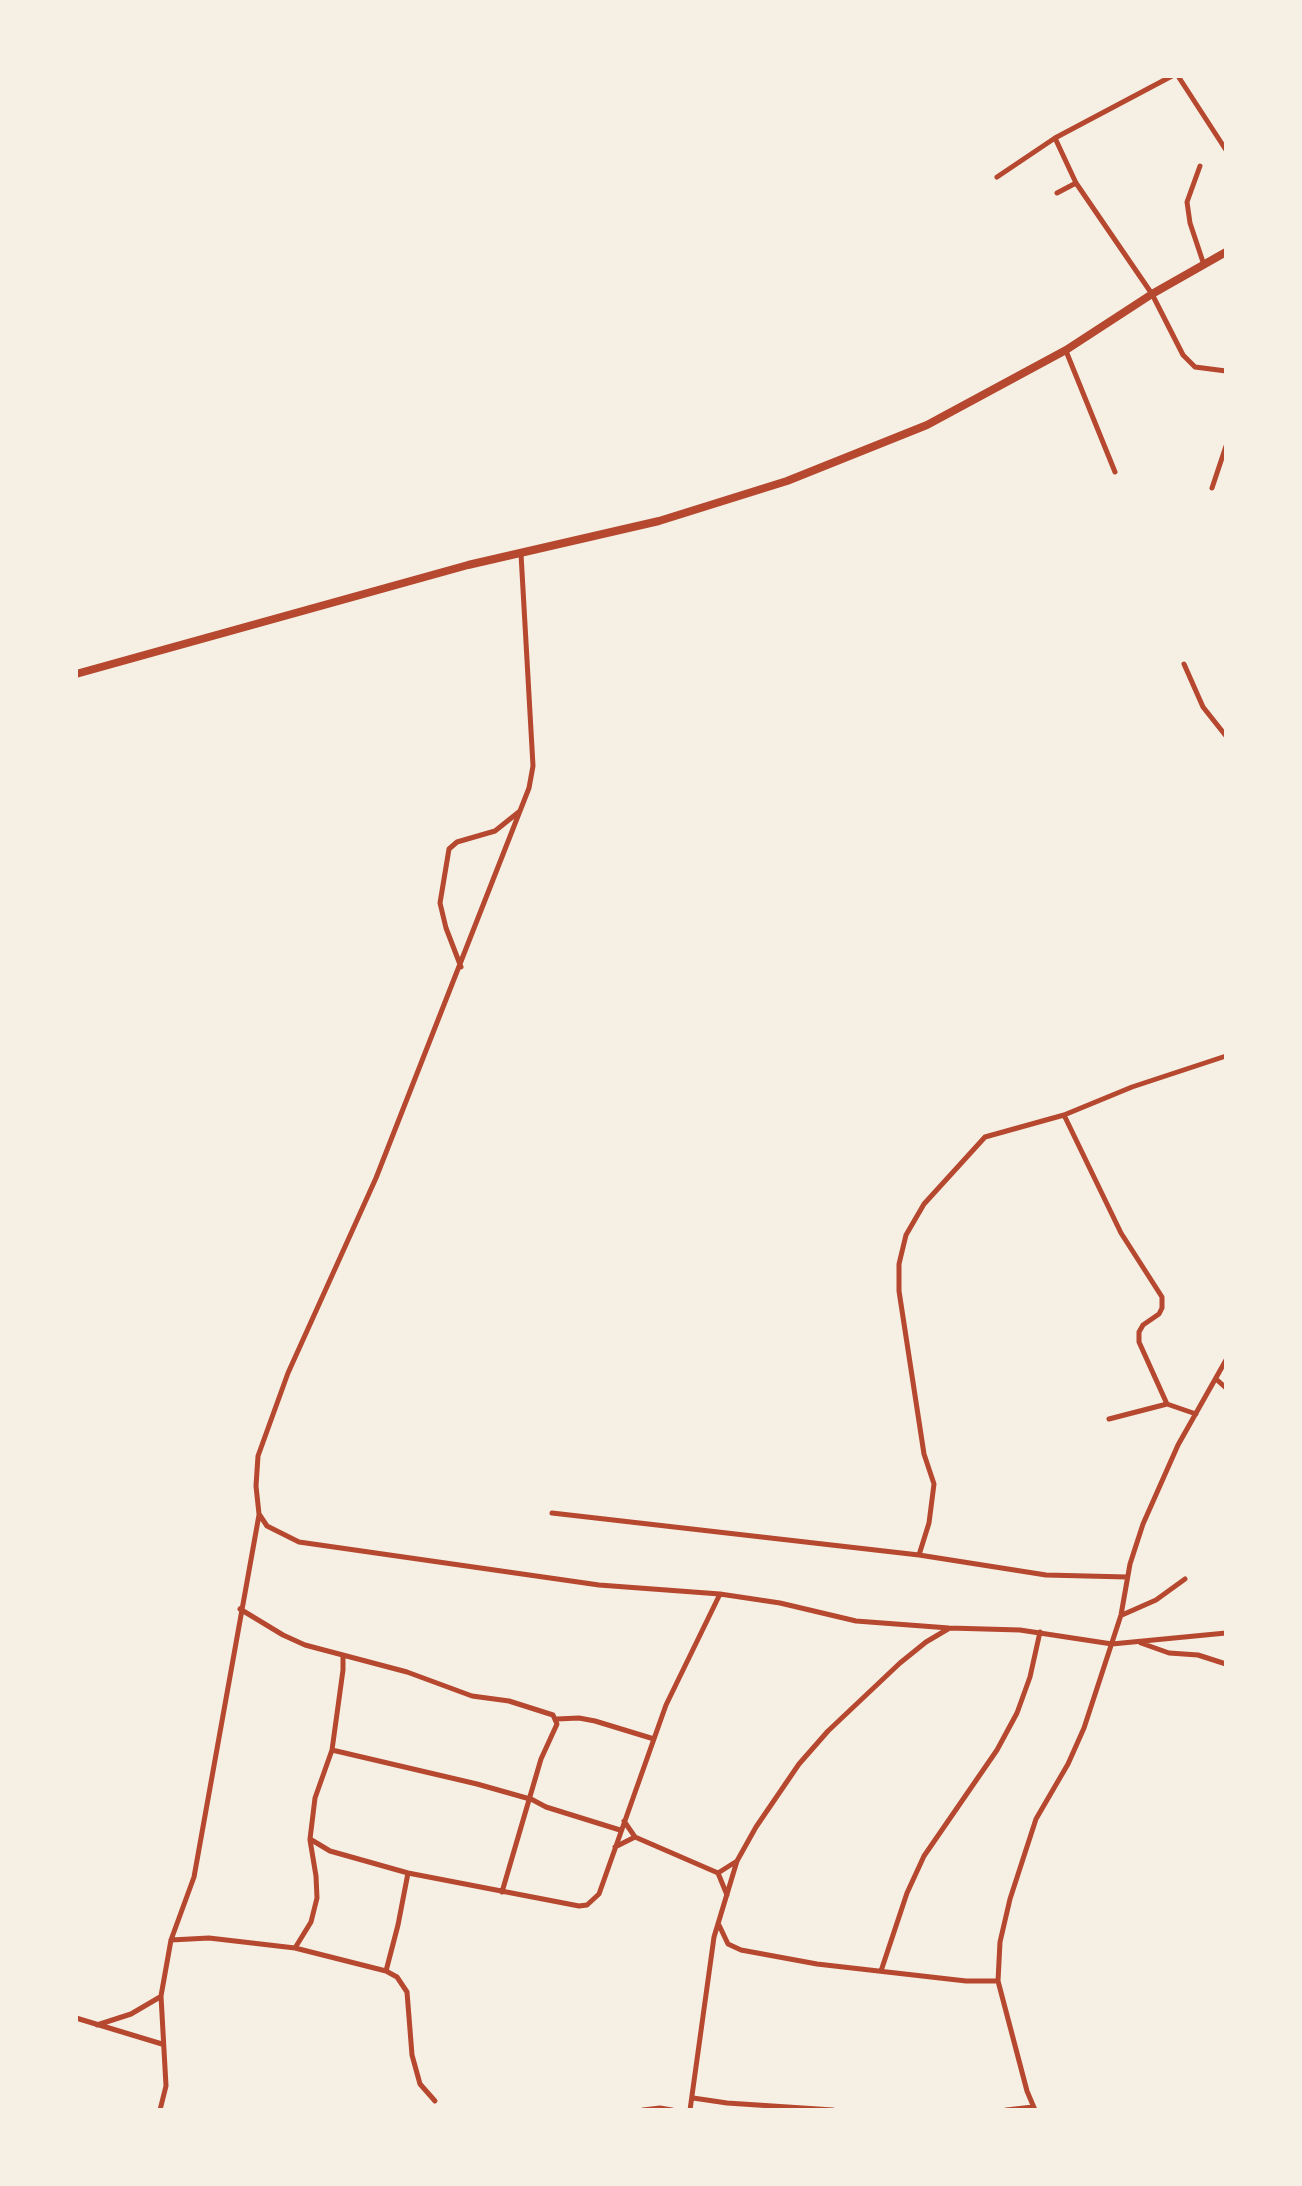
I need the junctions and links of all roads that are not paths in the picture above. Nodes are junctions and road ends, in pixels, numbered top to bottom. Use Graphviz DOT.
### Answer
graph roads {
  1 [pos="1175,76"];
  2 [pos="1055,138"];
  3 [pos="1226,150"];
  4 [pos="1200,166"];
  5 [pos="997,177"];
  6 [pos="1076,183"];
  7 [pos="1057,193"];
  8 [pos="1226,252"];
  9 [pos="1204,265"];
  10 [pos="1152,294"];
  11 [pos="1066,350"];
  12 [pos="1226,371"];
  13 [pos="1226,446"];
  14 [pos="1115,472"];
  15 [pos="1212,488"];
  16 [pos="521,554"];
  17 [pos="1184,664"];
  18 [pos="76,674"];
  19 [pos="1226,736"];
  20 [pos="520,811"];
  21 [pos="461,967"];
  22 [pos="1226,1056"];
  23 [pos="1064,1115"];
  24 [pos="1226,1360"];
  25 [pos="1216,1379"];
  26 [pos="1226,1388"];
  27 [pos="1167,1404"];
  28 [pos="1196,1414"];
  29 [pos="1109,1419"];
  30 [pos="552,1513"];
  31 [pos="259,1514"];
  32 [pos="919,1555"];
  33 [pos="1127,1577"];
  34 [pos="1185,1579"];
  35 [pos="720,1594"];
  36 [pos="240,1609"];
  37 [pos="1121,1615"];
  38 [pos="949,1628"];
  39 [pos="1040,1632"];
  40 [pos="1226,1633"];
  41 [pos="1140,1643"];
  42 [pos="1112,1644"];
  43 [pos="343,1656"];
  44 [pos="1226,1664"];
  45 [pos="557,1719"];
  46 [pos="654,1739"];
  47 [pos="332,1750"];
  48 [pos="530,1799"];
  49 [pos="624,1820"];
  50 [pos="620,1830"];
  51 [pos="635,1837"];
  52 [pos="310,1839"];
  53 [pos="614,1848"];
  54 [pos="737,1861"];
  55 [pos="408,1873"];
  56 [pos="718,1873"];
  57 [pos="502,1892"];
  58 [pos="727,1897"];
  59 [pos="719,1924"];
  60 [pos="171,1940"];
  61 [pos="295,1948"];
  62 [pos="386,1971"];
  63 [pos="881,1971"];
  64 [pos="998,1981"];
  65 [pos="161,1996"];
  66 [pos="76,2018"];
  67 [pos="97,2025"];
  68 [pos="162,2044"];
  69 [pos="693,2098"];
  70 [pos="435,2101"];
  71 [pos="1034,2108"];
  72 [pos="160,2110"];
  73 [pos="643,2110"];
  74 [pos="672,2110"];
  75 [pos="690,2110"];
  76 [pos="833,2110"];
  77 [pos="1006,2110"];
  1 -- 2 [label="street"];
  1 -- 3 [label="street"];
  2 -- 5 [label="street"];
  2 -- 6 [label="street"];
  4 -- 9 [label="street"];
  6 -- 7 [label="street"];
  6 -- 10 [label="street"];
  8 -- 9 [label="highway"];
  9 -- 10 [label="highway"];
  10 -- 11 [label="highway"];
  10 -- 12 [label="street"];
  11 -- 14 [label="street"];
  11 -- 16 [label="highway"];
  13 -- 15 [label="street"];
  16 -- 18 [label="highway"];
  16 -- 20 [label="street"];
  17 -- 19 [label="street"];
  20 -- 21 [label="street"];
  20 -- 21 [label="street"];
  21 -- 31 [label="street"];
  22 -- 23 [label="street"];
  23 -- 27 [label="street"];
  23 -- 32 [label="street"];
  24 -- 25 [label="street"];
  25 -- 26 [label="street"];
  25 -- 28 [label="street"];
  27 -- 28 [label="street"];
  27 -- 29 [label="street"];
  28 -- 33 [label="street"];
  30 -- 32 [label="street"];
  31 -- 35 [label="street"];
  31 -- 36 [label="street"];
  32 -- 33 [label="street"];
  33 -- 37 [label="street"];
  34 -- 37 [label="street"];
  35 -- 38 [label="street"];
  35 -- 46 [label="street"];
  36 -- 43 [label="street"];
  36 -- 60 [label="street"];
  37 -- 42 [label="street"];
  38 -- 39 [label="street"];
  38 -- 54 [label="street"];
  39 -- 42 [label="street"];
  39 -- 63 [label="street"];
  40 -- 41 [label="street"];
  41 -- 42 [label="street"];
  41 -- 44 [label="street"];
  42 -- 64 [label="street"];
  43 -- 45 [label="street"];
  43 -- 47 [label="street"];
  45 -- 46 [label="street"];
  45 -- 48 [label="street"];
  46 -- 49 [label="street"];
  47 -- 48 [label="street"];
  47 -- 52 [label="street"];
  48 -- 50 [label="street"];
  48 -- 57 [label="street"];
  49 -- 50 [label="street"];
  49 -- 51 [label="street"];
  50 -- 53 [label="street"];
  51 -- 53 [label="street"];
  51 -- 56 [label="street"];
  52 -- 55 [label="street"];
  52 -- 61 [label="street"];
  53 -- 57 [label="street"];
  54 -- 56 [label="street"];
  54 -- 58 [label="street"];
  55 -- 57 [label="street"];
  55 -- 62 [label="street"];
  56 -- 58 [label="street"];
  58 -- 59 [label="street"];
  59 -- 63 [label="street"];
  59 -- 69 [label="street"];
  60 -- 61 [label="street"];
  60 -- 65 [label="street"];
  61 -- 62 [label="street"];
  62 -- 70 [label="street"];
  63 -- 64 [label="street"];
  64 -- 71 [label="street"];
  65 -- 67 [label="street"];
  65 -- 68 [label="street"];
  66 -- 67 [label="street"];
  67 -- 68 [label="street"];
  68 -- 72 [label="street"];
  69 -- 75 [label="street"];
  69 -- 76 [label="street"];
  71 -- 77 [label="street"];
  73 -- 74 [label="street"];
}
